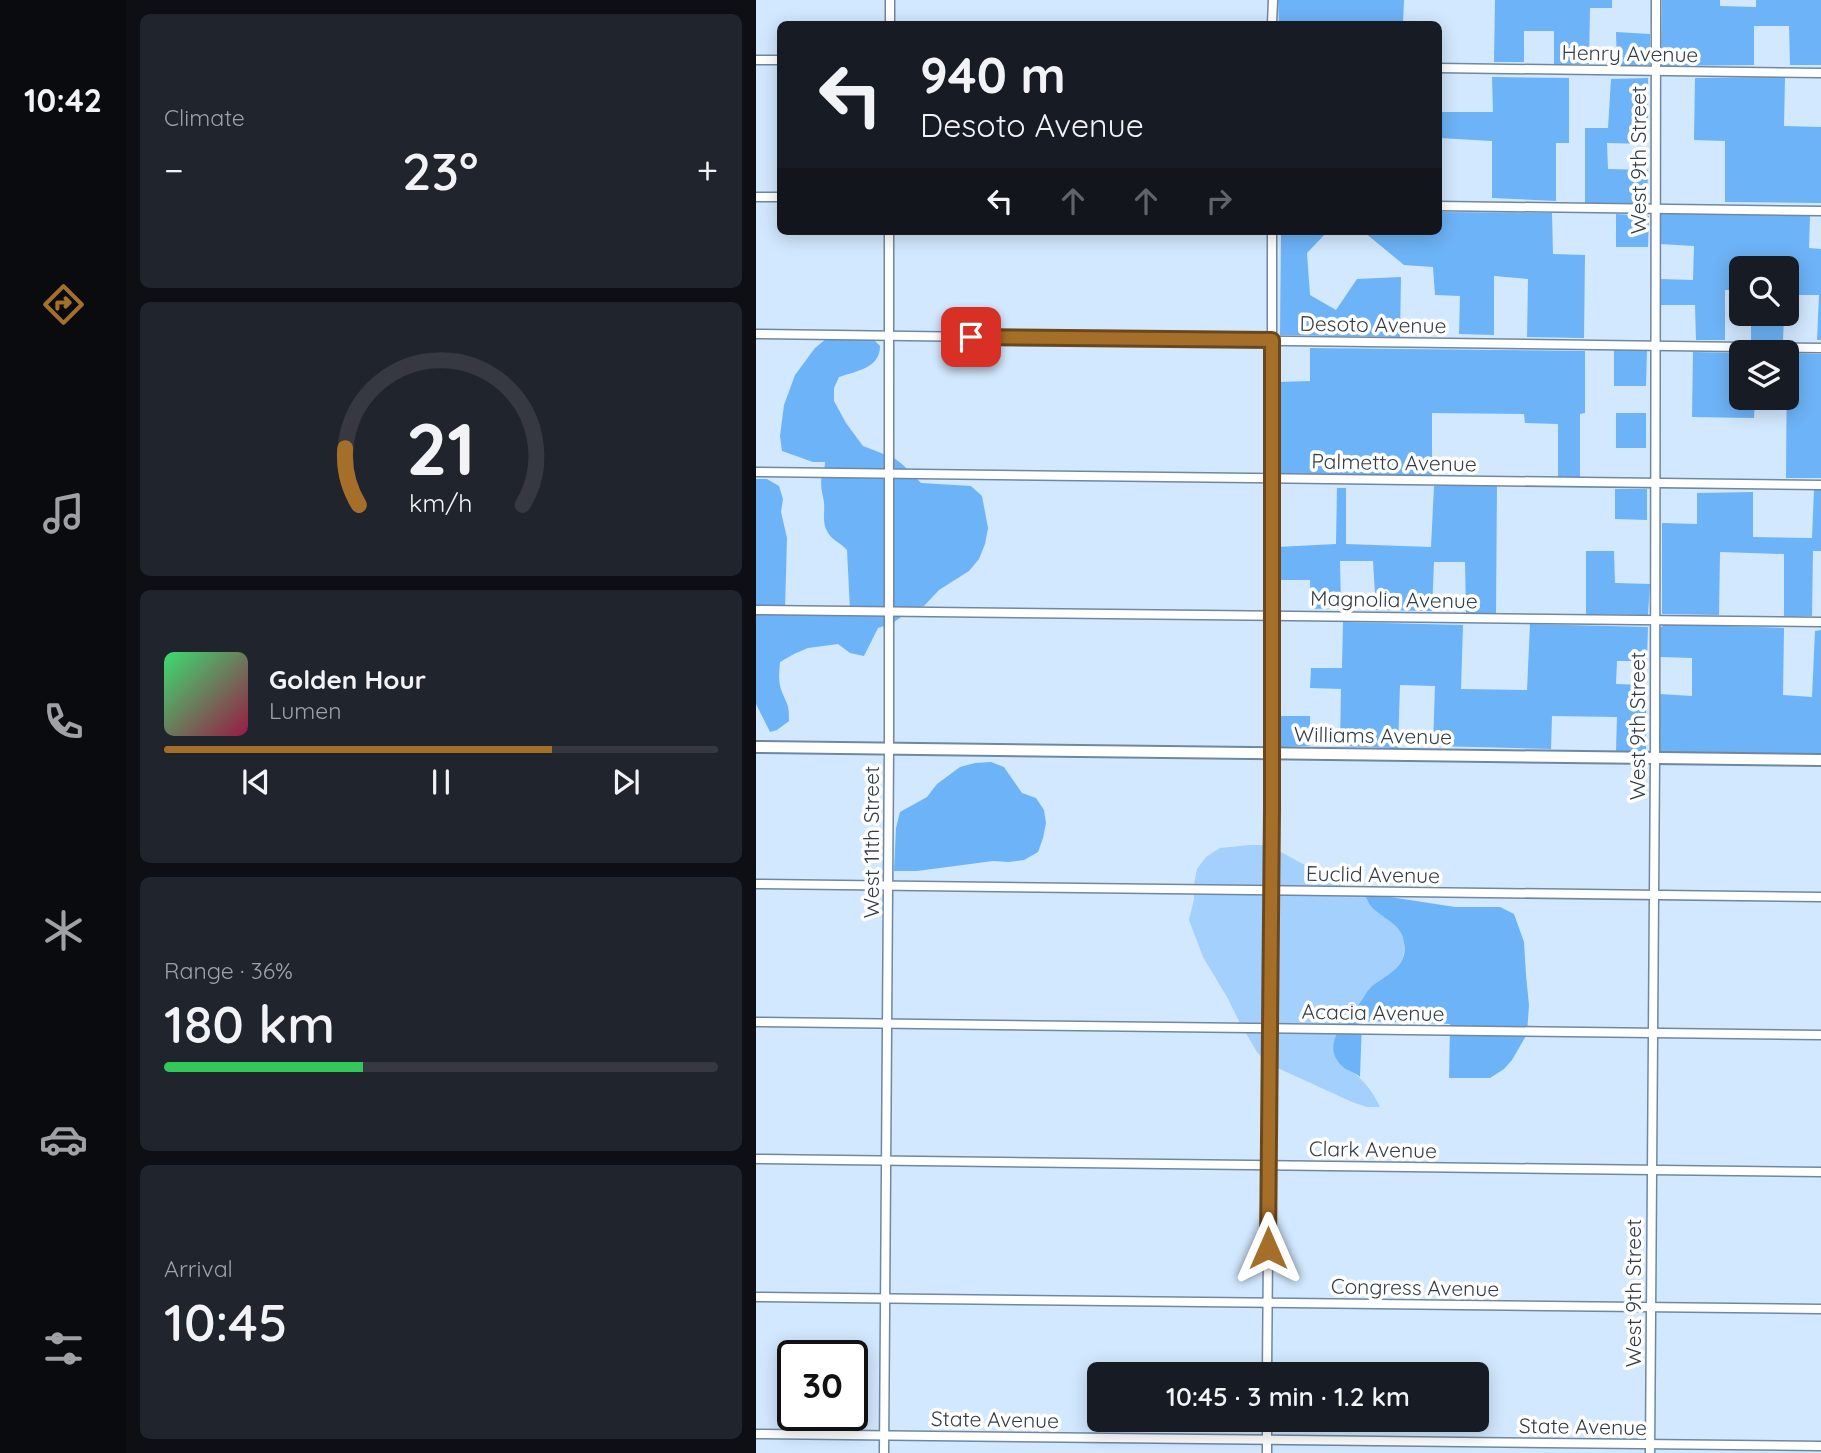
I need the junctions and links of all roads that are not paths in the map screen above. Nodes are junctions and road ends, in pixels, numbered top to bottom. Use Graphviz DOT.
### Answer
graph roads {
  1 [pos="890,0"];
  2 [pos="1273,0"];
  3 [pos="1656,0"];
  4 [pos="890,21"];
  5 [pos="1272,21"];
  6 [pos="756,60"];
  7 [pos="777,60"];
  8 [pos="1442,68"];
  9 [pos="1656,71"];
  10 [pos="1821,73"];
  11 [pos="756,197"];
  12 [pos="777,197"];
  13 [pos="1442,206"];
  14 [pos="1656,209"];
  15 [pos="1821,211"];
  16 [pos="890,235"];
  17 [pos="1272,235"];
  18 [pos="756,334"];
  19 [pos="889,336"];
  20 [pos="1272,340"];
  21 [pos="1655,345"];
  22 [pos="1821,348"];
  23 [pos="756,472"];
  24 [pos="889,474"];
  25 [pos="1272,478"];
  26 [pos="1655,483"];
  27 [pos="1821,485"];
  28 [pos="756,610"];
  29 [pos="889,611"];
  30 [pos="1272,615"];
  31 [pos="1655,620"];
  32 [pos="1821,622"];
  33 [pos="756,747"];
  34 [pos="889,749"];
  35 [pos="1272,753"];
  36 [pos="1655,757"];
  37 [pos="1821,760"];
  38 [pos="756,884"];
  39 [pos="888,886"];
  40 [pos="1271,890"];
  41 [pos="1654,895"];
  42 [pos="1821,897"];
  43 [pos="756,1022"];
  44 [pos="887,1024"];
  45 [pos="1270,1028"];
  46 [pos="1652,1033"];
  47 [pos="1821,1035"];
  48 [pos="756,1159"];
  49 [pos="886,1161"];
  50 [pos="1269,1165"];
  51 [pos="1651,1170"];
  52 [pos="1821,1172"];
  53 [pos="756,1297"];
  54 [pos="885,1298"];
  55 [pos="1268,1303"];
  56 [pos="1651,1307"];
  57 [pos="1821,1309"];
  58 [pos="1267,1362"];
  59 [pos="1267,1432"];
  60 [pos="756,1434"];
  61 [pos="884,1435"];
  62 [pos="1267,1440"];
  63 [pos="1821,1446"];
  64 [pos="1650,1449"];
  65 [pos="884,1453"];
  66 [pos="1267,1453"];
  1 -- 4 [label="street"];
  2 -- 5 [label="street"];
  3 -- 9 [label="street, West 9th Street"];
  6 -- 7 [label="street"];
  8 -- 9 [label="street, Henry Avenue"];
  9 -- 10 [label="street, Henry Avenue"];
  9 -- 14 [label="street, West 9th Street"];
  11 -- 12 [label="street"];
  13 -- 14 [label="street"];
  14 -- 15 [label="street"];
  14 -- 21 [label="street, West 9th Street"];
  16 -- 19 [label="street, West 11th Street"];
  17 -- 20 [label="street"];
  18 -- 19 [label="street, Desoto Avenue"];
  19 -- 20 [label="street, Desoto Avenue"];
  19 -- 24 [label="street, West 11th Street"];
  20 -- 21 [label="street, Desoto Avenue"];
  20 -- 25 [label="street"];
  21 -- 22 [label="street, Desoto Avenue"];
  21 -- 26 [label="street, West 9th Street"];
  23 -- 24 [label="street, Palmetto Avenue"];
  24 -- 25 [label="street, Palmetto Avenue"];
  24 -- 29 [label="street, West 11th Street"];
  25 -- 26 [label="street, Palmetto Avenue"];
  25 -- 30 [label="street"];
  26 -- 27 [label="street, Palmetto Avenue"];
  26 -- 31 [label="street, West 9th Street"];
  28 -- 29 [label="street, Magnolia Avenue"];
  29 -- 30 [label="street, Magnolia Avenue"];
  29 -- 34 [label="street, West 11th Street"];
  30 -- 31 [label="street, Magnolia Avenue"];
  30 -- 35 [label="street"];
  31 -- 32 [label="street, Magnolia Avenue"];
  31 -- 36 [label="street, West 9th Street"];
  33 -- 34 [label="street, Williams Avenue"];
  34 -- 35 [label="street, Williams Avenue"];
  34 -- 39 [label="street, West 11th Street"];
  35 -- 36 [label="street, Williams Avenue"];
  35 -- 40 [label="street"];
  36 -- 37 [label="street, Williams Avenue"];
  36 -- 41 [label="street, West 9th Street"];
  38 -- 39 [label="street, Euclid Avenue"];
  39 -- 40 [label="street, Euclid Avenue"];
  39 -- 44 [label="street, West 11th Street"];
  40 -- 41 [label="street, Euclid Avenue"];
  40 -- 45 [label="street"];
  41 -- 42 [label="street, Euclid Avenue"];
  41 -- 46 [label="street, West 9th Street"];
  43 -- 44 [label="street, Acacia Avenue"];
  44 -- 45 [label="street, Acacia Avenue"];
  44 -- 49 [label="street, West 11th Street"];
  45 -- 46 [label="street, Acacia Avenue"];
  45 -- 50 [label="street"];
  46 -- 47 [label="street, Acacia Avenue"];
  46 -- 51 [label="street, West 9th Street"];
  48 -- 49 [label="street, Clark Avenue"];
  49 -- 50 [label="street, Clark Avenue"];
  49 -- 54 [label="street, West 11th Street"];
  50 -- 51 [label="street, Clark Avenue"];
  50 -- 55 [label="street"];
  51 -- 52 [label="street, Clark Avenue"];
  51 -- 56 [label="street, West 9th Street"];
  53 -- 54 [label="street, Congress Avenue"];
  54 -- 55 [label="street, Congress Avenue"];
  54 -- 61 [label="street, West 11th Street"];
  55 -- 56 [label="street, Congress Avenue"];
  55 -- 58 [label="street"];
  56 -- 57 [label="street, Congress Avenue"];
  56 -- 64 [label="street, West 9th Street"];
  59 -- 62 [label="street"];
  60 -- 61 [label="street, State Avenue"];
  61 -- 62 [label="street, State Avenue"];
  61 -- 65 [label="street, West 11th Street"];
  62 -- 64 [label="street, State Avenue"];
  62 -- 66 [label="street"];
  63 -- 64 [label="street, State Avenue"];
}
